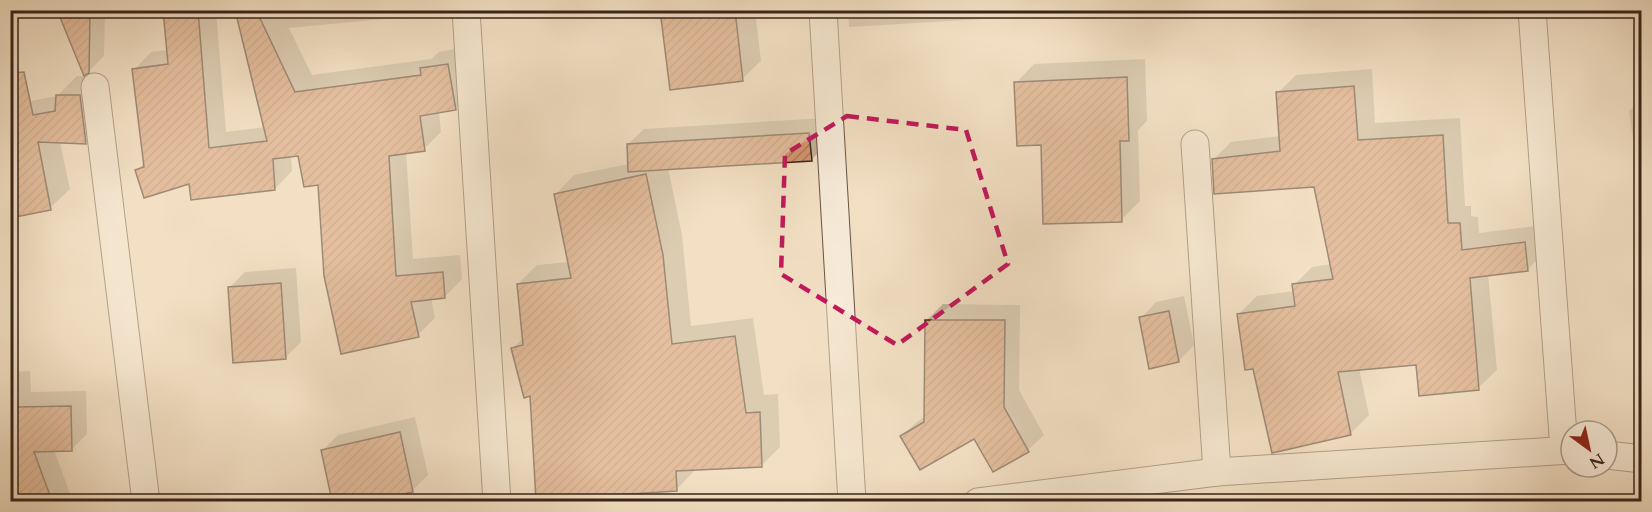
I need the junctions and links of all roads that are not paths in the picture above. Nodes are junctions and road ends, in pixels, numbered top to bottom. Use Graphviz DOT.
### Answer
graph roads {
  1 [pos="466,10"];
  2 [pos="823,10"];
  3 [pos="1532,10"];
  4 [pos="96,87"];
  5 [pos="1195,144"];
  6 [pos="1565,419"];
  7 [pos="1559,451"];
  8 [pos="1619,456"];
  9 [pos="1641,459"];
  10 [pos="1216,472"];
  11 [pos="146,501"];
  12 [pos="497,501"];
  13 [pos="852,501"];
  14 [pos="978,501"];
  1 -- 12 [label="street"];
  2 -- 13 [label="street"];
  3 -- 6 [label="street"];
  4 -- 11 [label="street"];
  5 -- 10 [label="street"];
  7 -- 10 [label="street"];
  8 -- 9 [label="street"];
  10 -- 14 [label="street"];
}
